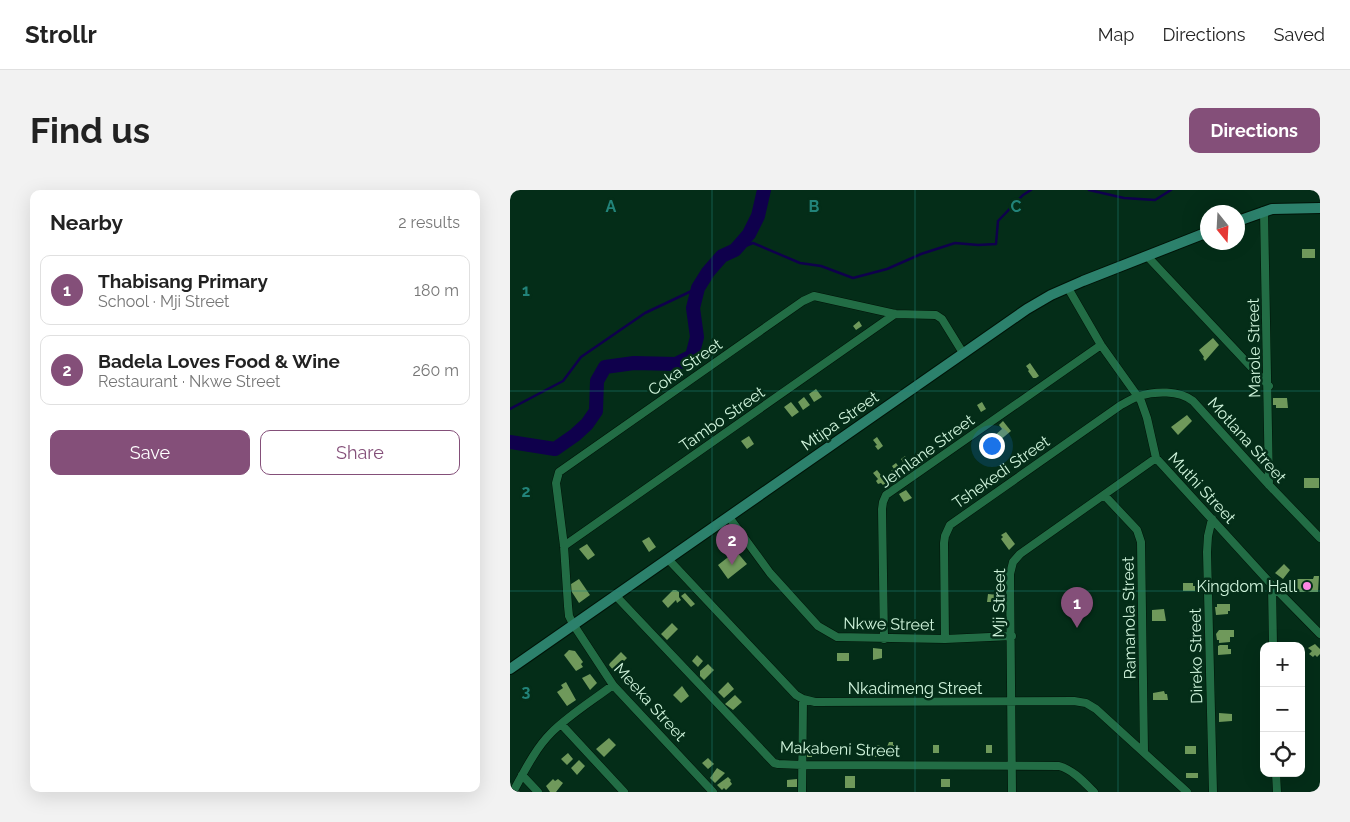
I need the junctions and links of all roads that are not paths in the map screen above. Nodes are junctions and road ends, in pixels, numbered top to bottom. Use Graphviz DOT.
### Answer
graph roads {
  1 [pos="1320,208"];
  2 [pos="1264,211"];
  3 [pos="1245,218"];
  4 [pos="1200,235"];
  5 [pos="1147,256"];
  6 [pos="1068,288"];
  7 [pos="895,314"];
  8 [pos="1101,345"];
  9 [pos="963,353"];
  10 [pos="1268,386"];
  11 [pos="1138,396"];
  12 [pos="1156,458"];
  13 [pos="1269,485"];
  14 [pos="1105,496"];
  15 [pos="730,517"];
  16 [pos="1212,519"];
  17 [pos="1320,538"];
  18 [pos="564,546"];
  19 [pos="668,559"];
  20 [pos="1272,585"];
  21 [pos="616,596"];
  22 [pos="573,624"];
  23 [pos="1320,634"];
  24 [pos="1012,636"];
  25 [pos="884,639"];
  26 [pos="945,639"];
  27 [pos="1274,642"];
  28 [pos="510,669"];
  29 [pos="613,685"];
  30 [pos="803,699"];
  31 [pos="1012,702"];
  32 [pos="561,724"];
  33 [pos="1144,752"];
  34 [pos="1013,764"];
  35 [pos="802,765"];
  36 [pos="522,776"];
  37 [pos="1276,777"];
  38 [pos="513,792"];
  39 [pos="538,792"];
  40 [pos="624,792"];
  41 [pos="713,792"];
  42 [pos="802,792"];
  43 [pos="1012,792"];
  44 [pos="1094,792"];
  45 [pos="1188,792"];
  46 [pos="1213,792"];
  47 [pos="1277,792"];
  1 -- 2 [label="street"];
  2 -- 3 [label="street"];
  2 -- 10 [label="street, Marole Street"];
  4 -- 5 [label="street, Mtipa Street"];
  5 -- 6 [label="street, Mtipa Street"];
  5 -- 10 [label="street"];
  6 -- 8 [label="street, Muthi Street"];
  6 -- 9 [label="street, Mtipa Street"];
  7 -- 9 [label="street, Coka Street"];
  7 -- 18 [label="street, Tambo Street"];
  7 -- 18 [label="street, Coka Street"];
  8 -- 11 [label="street, Muthi Street"];
  8 -- 25 [label="street, Jemlane Street"];
  9 -- 15 [label="street, Mtipa Street"];
  10 -- 13 [label="street, Marole Street"];
  11 -- 12 [label="street, Muthi Street"];
  11 -- 13 [label="street, Motlana Street"];
  11 -- 26 [label="street, Tshekedi Street"];
  12 -- 14 [label="street, Mji Street"];
  12 -- 16 [label="street, Muthi Street"];
  13 -- 17 [label="street, Motlana Street"];
  14 -- 24 [label="street, Mji Street"];
  14 -- 33 [label="street, Ramanola Street"];
  15 -- 19 [label="street, Mtipa Street"];
  15 -- 25 [label="street, Nkwe Street"];
  16 -- 20 [label="street, Muthi Street"];
  16 -- 46 [label="street, Direko Street"];
  18 -- 22 [label="street, Coka Street"];
  19 -- 21 [label="street, Mtipa Street"];
  19 -- 30 [label="street"];
  20 -- 23 [label="street, Muthi Street"];
  20 -- 27 [label="street"];
  21 -- 22 [label="street, Mtipa Street"];
  21 -- 35 [label="street, Makabeni Street"];
  22 -- 28 [label="street, Mtipa Street"];
  22 -- 29 [label="street, Meeka Street"];
  24 -- 26 [label="street, Nkwe Street"];
  24 -- 31 [label="street, Mji Street"];
  25 -- 26 [label="street, Nkwe Street"];
  29 -- 32 [label="street"];
  29 -- 41 [label="street, Meeka Street"];
  30 -- 31 [label="street, Nkadimeng Street"];
  30 -- 35 [label="street"];
  31 -- 33 [label="street, Nkadimeng Street"];
  31 -- 34 [label="street, Mji Street"];
  32 -- 36 [label="street"];
  32 -- 40 [label="street"];
  33 -- 45 [label="street, Nkadimeng Street"];
  34 -- 35 [label="street, Makabeni Street"];
  34 -- 43 [label="street, Mji Street"];
  34 -- 44 [label="street, Makabeni Street"];
  35 -- 42 [label="street"];
  36 -- 38 [label="street"];
  36 -- 39 [label="street"];
  37 -- 47 [label="street"];
}
